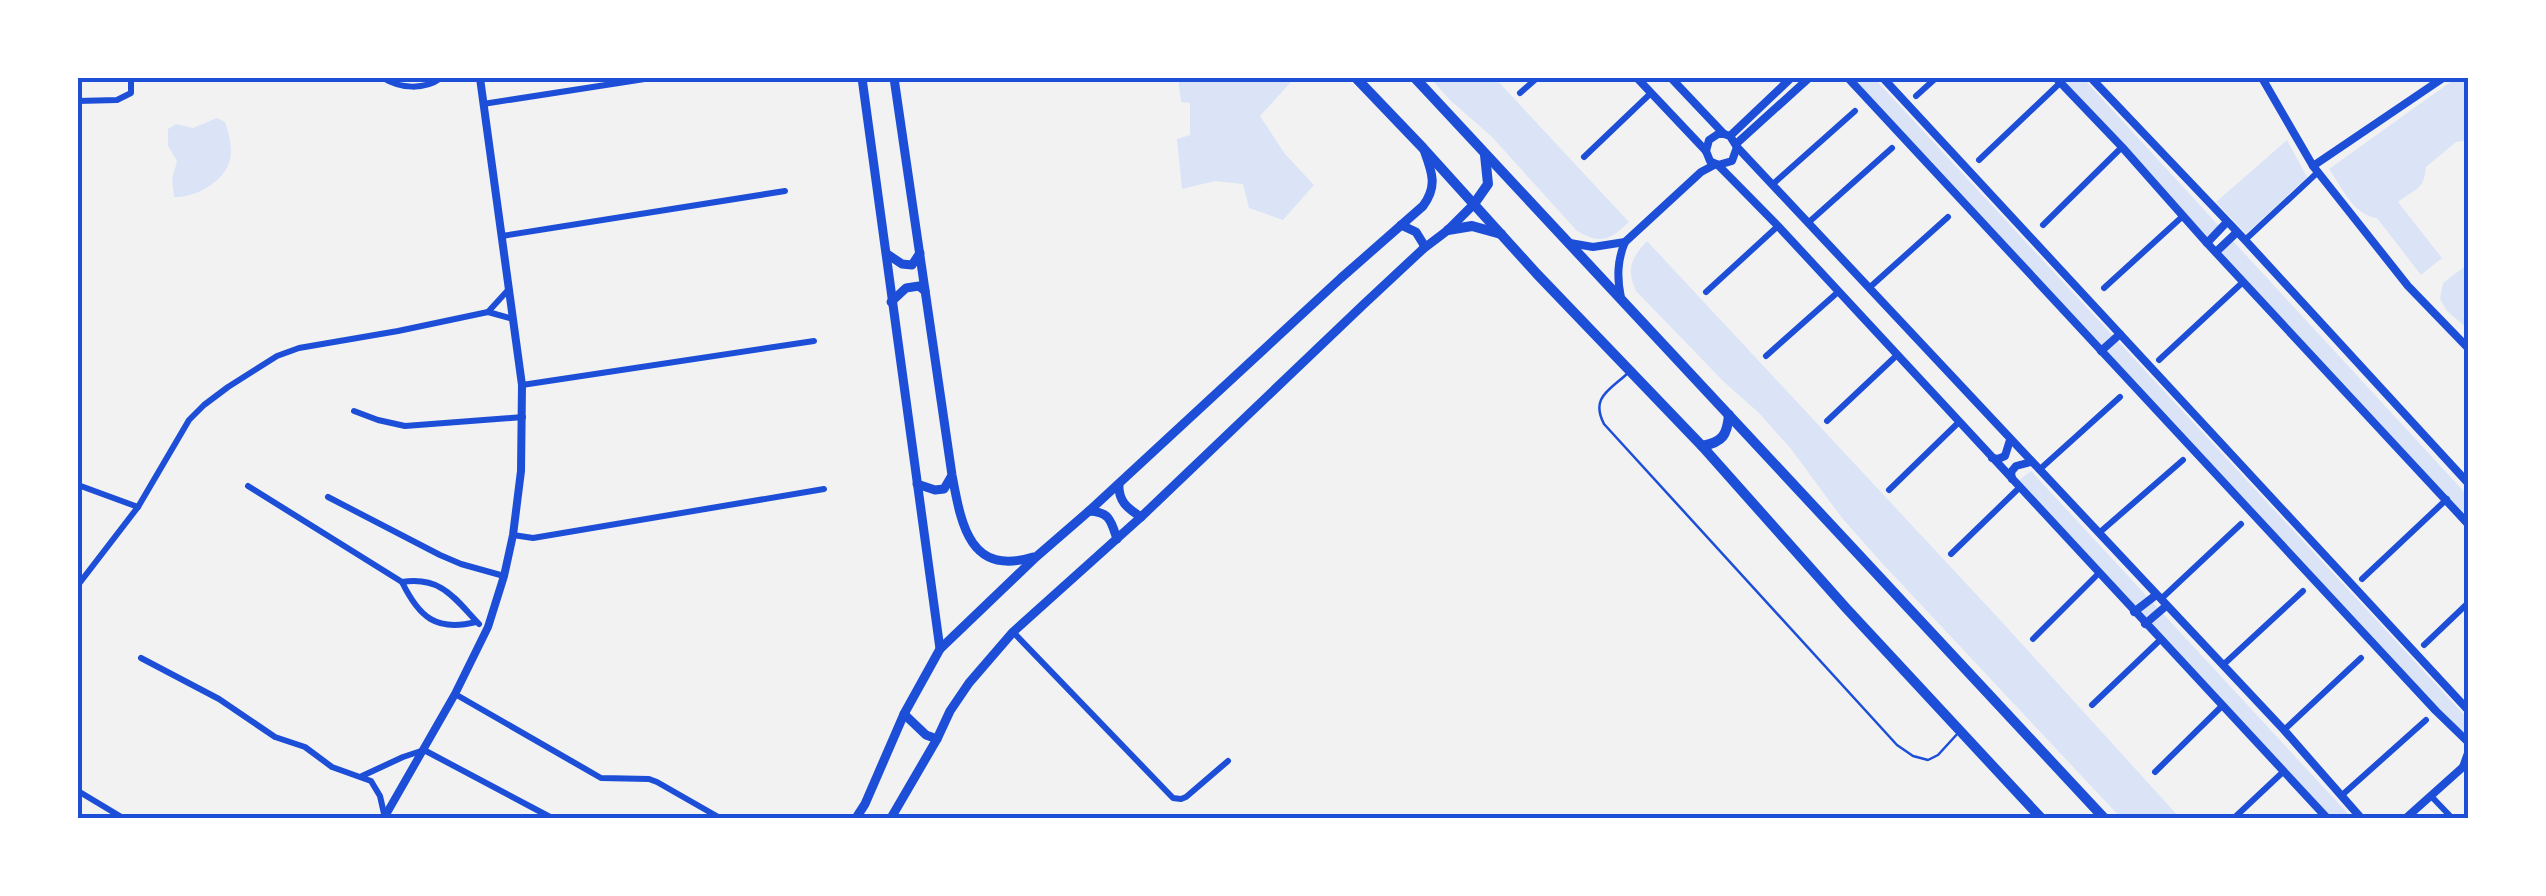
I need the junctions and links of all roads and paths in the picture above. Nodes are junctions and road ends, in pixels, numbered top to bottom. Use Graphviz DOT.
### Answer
graph roads {
  1 [pos="131,78"];
  2 [pos="383,78"];
  3 [pos="441,78"];
  4 [pos="480,78"];
  5 [pos="650,78"];
  6 [pos="862,78"];
  7 [pos="894,78"];
  8 [pos="1356,78"];
  9 [pos="1415,78"];
  10 [pos="1537,78"];
  11 [pos="1637,78"];
  12 [pos="1672,78"];
  13 [pos="1791,78"];
  14 [pos="1809,78"];
  15 [pos="1848,78"];
  16 [pos="1882,78"];
  17 [pos="1936,78"];
  18 [pos="2090,78"];
  19 [pos="2262,78"];
  20 [pos="2443,78"];
  21 [pos="2059,80"];
  22 [pos="1520,93"];
  23 [pos="1652,94"];
  24 [pos="1916,96"];
  25 [pos="78,101"];
  26 [pos="483,104"];
  27 [pos="1855,111"];
  28 [pos="1732,140"];
  29 [pos="2122,147"];
  30 [pos="1423,148"];
  31 [pos="1892,148"];
  32 [pos="1485,152"];
  33 [pos="1706,153"];
  34 [pos="1584,157"];
  35 [pos="1979,160"];
  36 [pos="1717,165"];
  37 [pos="2316,169"];
  38 [pos="1701,172"];
  39 [pos="1772,184"];
  40 [pos="785,191"];
  41 [pos="1474,204"];
  42 [pos="2183,216"];
  43 [pos="1948,217"];
  44 [pos="1809,222"];
  45 [pos="2226,223"];
  46 [pos="1400,225"];
  47 [pos="2043,225"];
  48 [pos="1778,226"];
  49 [pos="1448,230"];
  50 [pos="2236,233"];
  51 [pos="1502,234"];
  52 [pos="502,236"];
  53 [pos="2245,240"];
  54 [pos="1624,242"];
  55 [pos="1569,243"];
  56 [pos="2207,243"];
  57 [pos="1423,249"];
  58 [pos="2216,252"];
  59 [pos="921,253"];
  60 [pos="887,254"];
  61 [pos="2243,282"];
  62 [pos="1869,288"];
  63 [pos="2104,288"];
  64 [pos="509,289"];
  65 [pos="926,292"];
  66 [pos="1706,292"];
  67 [pos="1838,292"];
  68 [pos="1620,298"];
  69 [pos="891,302"];
  70 [pos="488,312"];
  71 [pos="513,320"];
  72 [pos="2120,334"];
  73 [pos="814,342"];
  74 [pos="2468,348"];
  75 [pos="2101,351"];
  76 [pos="1766,356"];
  77 [pos="1896,356"];
  78 [pos="2159,360"];
  79 [pos="1630,371"];
  80 [pos="522,385"];
  81 [pos="2120,397"];
  82 [pos="354,411"];
  83 [pos="1729,414"];
  84 [pos="522,417"];
  85 [pos="1827,421"];
  86 [pos="1959,422"];
  87 [pos="2010,440"];
  88 [pos="1702,446"];
  89 [pos="1992,458"];
  90 [pos="2183,460"];
  91 [pos="2031,462"];
  92 [pos="2040,470"];
  93 [pos="952,475"];
  94 [pos="2012,480"];
  95 [pos="2468,483"];
  96 [pos="917,484"];
  97 [pos="1118,484"];
  98 [pos="78,485"];
  99 [pos="248,486"];
  100 [pos="2019,488"];
  101 [pos="824,489"];
  102 [pos="1889,490"];
  103 [pos="328,497"];
  104 [pos="2447,500"];
  105 [pos="138,508"];
  106 [pos="1089,511"];
  107 [pos="1141,517"];
  108 [pos="2241,524"];
  109 [pos="2468,524"];
  110 [pos="2100,533"];
  111 [pos="512,535"];
  112 [pos="1117,538"];
  113 [pos="1952,554"];
  114 [pos="1036,556"];
  115 [pos="2098,574"];
  116 [pos="504,576"];
  117 [pos="2362,578"];
  118 [pos="402,582"];
  119 [pos="78,585"];
  120 [pos="2302,591"];
  121 [pos="2161,600"];
  122 [pos="2468,603"];
  123 [pos="2134,612"];
  124 [pos="476,622"];
  125 [pos="2146,624"];
  126 [pos="488,627"];
  127 [pos="1013,632"];
  128 [pos="2033,638"];
  129 [pos="2160,640"];
  130 [pos="2424,644"];
  131 [pos="940,649"];
  132 [pos="141,658"];
  133 [pos="2361,658"];
  134 [pos="2222,666"];
  135 [pos="456,694"];
  136 [pos="2092,705"];
  137 [pos="2223,706"];
  138 [pos="2468,710"];
  139 [pos="904,714"];
  140 [pos="2426,720"];
  141 [pos="2284,730"];
  142 [pos="1960,731"];
  143 [pos="937,740"];
  144 [pos="2468,742"];
  145 [pos="424,750"];
  146 [pos="2468,753"];
  147 [pos="1228,761"];
  148 [pos="2466,766"];
  149 [pos="2284,771"];
  150 [pos="2154,772"];
  151 [pos="361,777"];
  152 [pos="78,791"];
  153 [pos="2341,796"];
  154 [pos="2431,796"];
  155 [pos="124,818"];
  156 [pos="384,818"];
  157 [pos="552,818"];
  158 [pos="720,818"];
  159 [pos="856,818"];
  160 [pos="891,818"];
  161 [pos="2041,818"];
  162 [pos="2104,818"];
  163 [pos="2234,818"];
  164 [pos="2327,818"];
  165 [pos="2361,818"];
  166 [pos="2406,818"];
  167 [pos="2452,818"];
  1 -- 25 [label="street"];
  2 -- 3 [label="street"];
  4 -- 26 [label="street"];
  5 -- 26 [label="street"];
  6 -- 60 [label="main road"];
  7 -- 59 [label="main road"];
  8 -- 30 [label="highway"];
  9 -- 32 [label="highway"];
  10 -- 22 [label="street"];
  11 -- 23 [label="street"];
  12 -- 28 [label="street"];
  13 -- 28 [label="street"];
  14 -- 28 [label="street"];
  15 -- 75 [label="street"];
  16 -- 72 [label="street"];
  17 -- 24 [label="street"];
  18 -- 45 [label="street"];
  19 -- 37 [label="street"];
  20 -- 37 [label="street"];
  21 -- 29 [label="street"];
  21 -- 35 [label="street"];
  23 -- 33 [label="street"];
  23 -- 34 [label="street"];
  26 -- 52 [label="street"];
  27 -- 39 [label="street"];
  28 -- 33 [label="street"];
  28 -- 36 [label="street"];
  28 -- 39 [label="street"];
  29 -- 42 [label="street"];
  29 -- 47 [label="street"];
  30 -- 41 [label="highway"];
  30 -- 46 [label="main road"];
  31 -- 44 [label="street"];
  32 -- 41 [label="highway"];
  32 -- 55 [label="highway"];
  33 -- 36 [label="street"];
  33 -- 38 [label="street"];
  36 -- 38 [label="street"];
  36 -- 48 [label="street"];
  37 -- 53 [label="street"];
  37 -- 74 [label="street"];
  38 -- 54 [label="street"];
  39 -- 44 [label="street"];
  40 -- 52 [label="street"];
  41 -- 49 [label="main road"];
  41 -- 51 [label="highway"];
  42 -- 56 [label="street"];
  42 -- 63 [label="street"];
  43 -- 62 [label="street"];
  44 -- 62 [label="street"];
  45 -- 50 [label="street"];
  45 -- 56 [label="street"];
  46 -- 57 [label="main road"];
  46 -- 97 [label="main road"];
  48 -- 66 [label="street"];
  48 -- 67 [label="street"];
  49 -- 51 [label="highway"];
  49 -- 57 [label="main road"];
  50 -- 53 [label="street"];
  50 -- 58 [label="street"];
  51 -- 79 [label="highway"];
  52 -- 64 [label="street"];
  53 -- 95 [label="street"];
  54 -- 55 [label="street"];
  54 -- 68 [label="street"];
  55 -- 68 [label="highway"];
  56 -- 58 [label="street"];
  57 -- 107 [label="main road"];
  58 -- 61 [label="street"];
  59 -- 60 [label="main road"];
  59 -- 65 [label="main road"];
  60 -- 69 [label="main road"];
  61 -- 78 [label="street"];
  61 -- 104 [label="street"];
  62 -- 87 [label="street"];
  64 -- 70 [label="street"];
  64 -- 71 [label="street"];
  65 -- 69 [label="main road"];
  65 -- 93 [label="main road"];
  67 -- 76 [label="street"];
  67 -- 77 [label="street"];
  68 -- 83 [label="highway"];
  69 -- 96 [label="main road"];
  70 -- 71 [label="street"];
  70 -- 105 [label="street"];
  71 -- 80 [label="street"];
  72 -- 75 [label="street"];
  72 -- 138 [label="street"];
  73 -- 80 [label="street"];
  75 -- 144 [label="street"];
  77 -- 85 [label="street"];
  77 -- 86 [label="street"];
  79 -- 88 [label="highway"];
  79 -- 142 [label="lane"];
  80 -- 84 [label="street"];
  81 -- 92 [label="street"];
  82 -- 84 [label="street"];
  83 -- 88 [label="highway"];
  83 -- 162 [label="highway"];
  84 -- 111 [label="street"];
  86 -- 89 [label="street"];
  86 -- 102 [label="street"];
  87 -- 89 [label="street"];
  87 -- 91 [label="street"];
  88 -- 142 [label="highway"];
  89 -- 94 [label="street"];
  90 -- 110 [label="street"];
  91 -- 92 [label="street"];
  91 -- 94 [label="street"];
  92 -- 110 [label="street"];
  93 -- 96 [label="main road"];
  93 -- 114 [label="main road"];
  94 -- 100 [label="street"];
  96 -- 131 [label="main road"];
  97 -- 106 [label="main road"];
  97 -- 107 [label="main road"];
  98 -- 105 [label="street"];
  99 -- 118 [label="street"];
  100 -- 113 [label="street"];
  100 -- 115 [label="street"];
  101 -- 111 [label="street"];
  103 -- 116 [label="street"];
  104 -- 109 [label="street"];
  104 -- 117 [label="street"];
  105 -- 119 [label="street"];
  106 -- 112 [label="main road"];
  106 -- 114 [label="main road"];
  107 -- 112 [label="main road"];
  108 -- 121 [label="street"];
  110 -- 121 [label="street"];
  111 -- 116 [label="street"];
  112 -- 127 [label="main road"];
  114 -- 131 [label="main road"];
  115 -- 123 [label="street"];
  115 -- 128 [label="street"];
  116 -- 126 [label="street"];
  118 -- 124 [label="street"];
  118 -- 124 [label="street"];
  120 -- 134 [label="street"];
  121 -- 123 [label="street"];
  121 -- 125 [label="street"];
  121 -- 134 [label="street"];
  122 -- 130 [label="street"];
  123 -- 125 [label="street"];
  124 -- 126 [label="street"];
  125 -- 129 [label="street"];
  126 -- 135 [label="street"];
  127 -- 143 [label="main road"];
  127 -- 147 [label="street"];
  129 -- 136 [label="street"];
  129 -- 137 [label="street"];
  131 -- 139 [label="main road"];
  132 -- 151 [label="street"];
  133 -- 141 [label="street"];
  134 -- 141 [label="street"];
  135 -- 145 [label="street"];
  135 -- 158 [label="street"];
  137 -- 149 [label="street"];
  137 -- 150 [label="street"];
  139 -- 143 [label="main road"];
  139 -- 159 [label="main road"];
  140 -- 153 [label="street"];
  141 -- 153 [label="street"];
  142 -- 161 [label="highway"];
  143 -- 160 [label="main road"];
  145 -- 151 [label="street"];
  145 -- 156 [label="street"];
  145 -- 157 [label="street"];
  146 -- 148 [label="street"];
  148 -- 154 [label="street"];
  149 -- 163 [label="street"];
  149 -- 164 [label="street"];
  151 -- 156 [label="street"];
  152 -- 155 [label="street"];
  153 -- 165 [label="street"];
  154 -- 166 [label="street"];
  154 -- 167 [label="street"];
}
